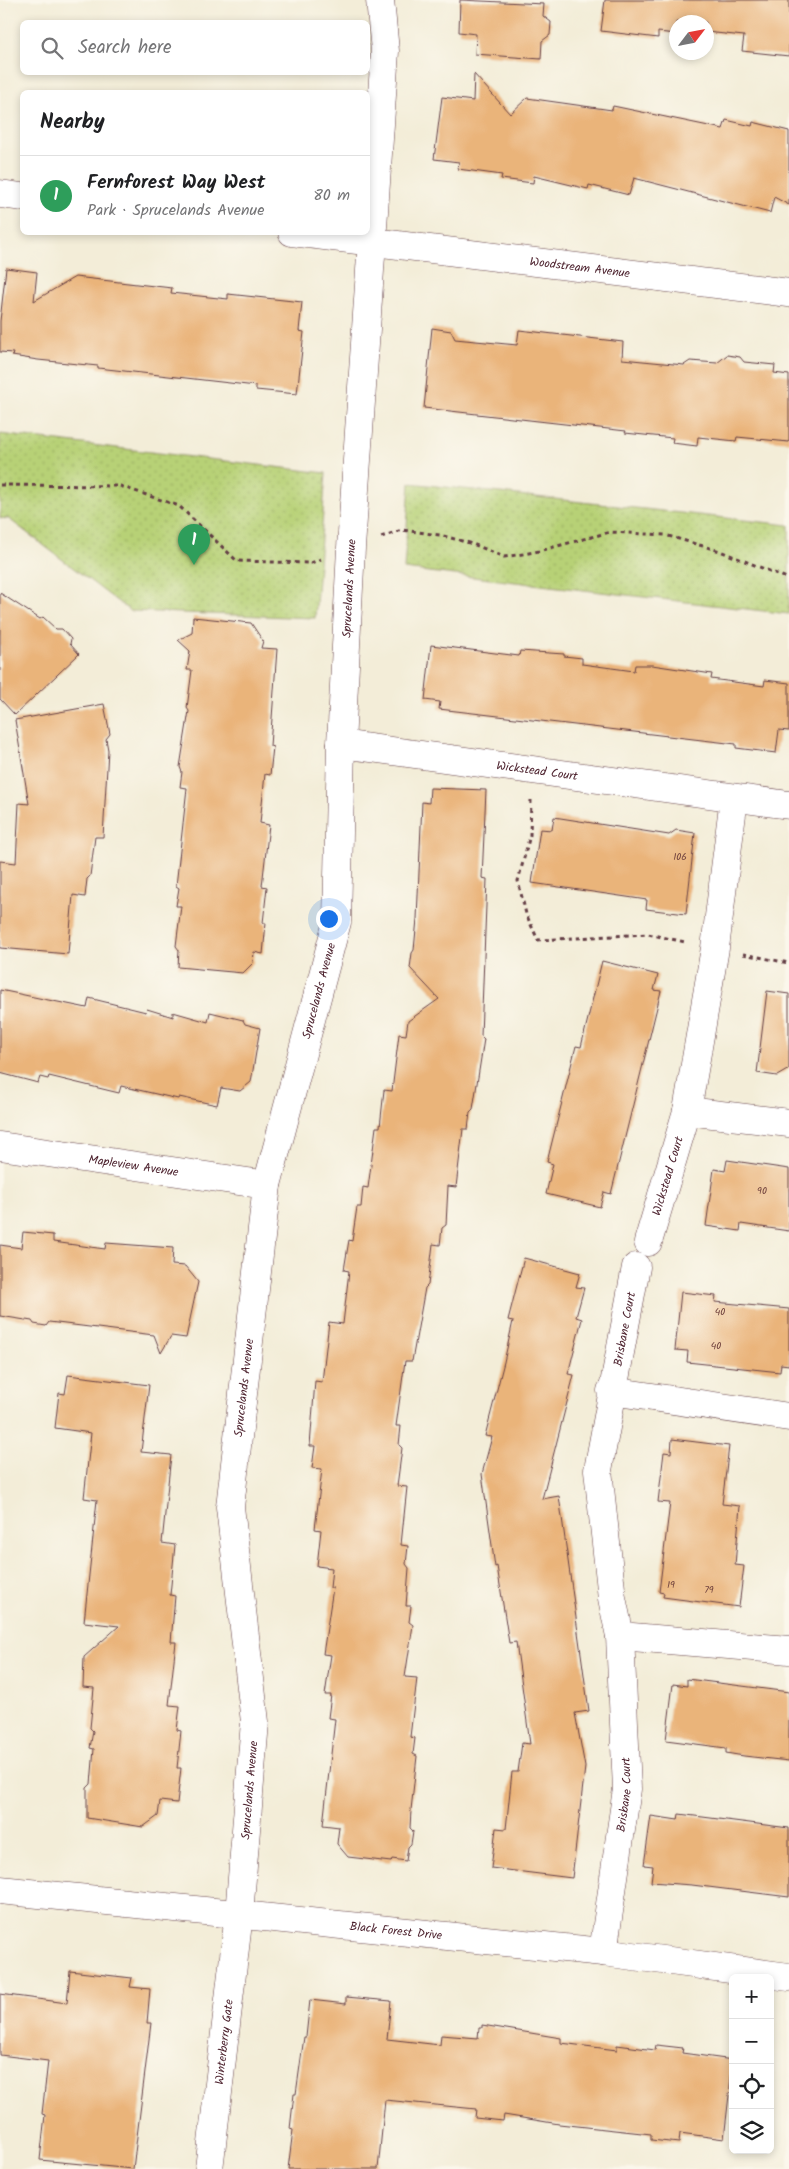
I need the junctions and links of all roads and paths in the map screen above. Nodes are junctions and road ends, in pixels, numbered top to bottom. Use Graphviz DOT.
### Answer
graph roads {
  1 [pos="380,0"];
  2 [pos="0,194"];
  3 [pos="20,197"];
  4 [pos="314,235"];
  5 [pos="371,243"];
  6 [pos="789,293"];
  7 [pos="0,486"];
  8 [pos="351,548"];
  9 [pos="789,579"];
  10 [pos="341,744"];
  11 [pos="532,770"];
  12 [pos="734,798"];
  13 [pos="789,805"];
  14 [pos="715,948"];
  15 [pos="789,963"];
  16 [pos="688,1111"];
  17 [pos="789,1122"];
  18 [pos="0,1146"];
  19 [pos="267,1185"];
  20 [pos="648,1242"];
  21 [pos="636,1267"];
  22 [pos="611,1391"];
  23 [pos="789,1417"];
  24 [pos="620,1636"];
  25 [pos="789,1650"];
  26 [pos="0,1890"];
  27 [pos="239,1914"];
  28 [pos="603,1952"];
  29 [pos="789,1977"];
  30 [pos="209,2169"];
  1 -- 5 [label="street, Sprucelands Avenue"];
  2 -- 3 [label="street"];
  4 -- 5 [label="street, Woodstream Avenue"];
  5 -- 6 [label="street, Woodstream Avenue"];
  5 -- 8 [label="street, Sprucelands Avenue"];
  7 -- 8 [label="path"];
  8 -- 9 [label="path"];
  8 -- 10 [label="street, Sprucelands Avenue"];
  10 -- 11 [label="street, Wickstead Court"];
  10 -- 19 [label="street, Sprucelands Avenue"];
  11 -- 12 [label="street, Wickstead Court"];
  11 -- 14 [label="path"];
  12 -- 13 [label="street, Wickstead Court"];
  12 -- 14 [label="street, Wickstead Court"];
  14 -- 15 [label="path"];
  14 -- 16 [label="street, Wickstead Court"];
  16 -- 17 [label="street"];
  16 -- 20 [label="street, Wickstead Court"];
  18 -- 19 [label="street, Mapleview Avenue"];
  19 -- 27 [label="street, Sprucelands Avenue"];
  21 -- 22 [label="street, Brisbane Court"];
  22 -- 23 [label="street"];
  22 -- 24 [label="street, Brisbane Court"];
  24 -- 25 [label="street"];
  24 -- 28 [label="street, Brisbane Court"];
  26 -- 27 [label="street, Black Forest Drive"];
  27 -- 28 [label="street, Black Forest Drive"];
  27 -- 30 [label="street, Winterberry Gate"];
  28 -- 29 [label="street, Black Forest Drive"];
}
